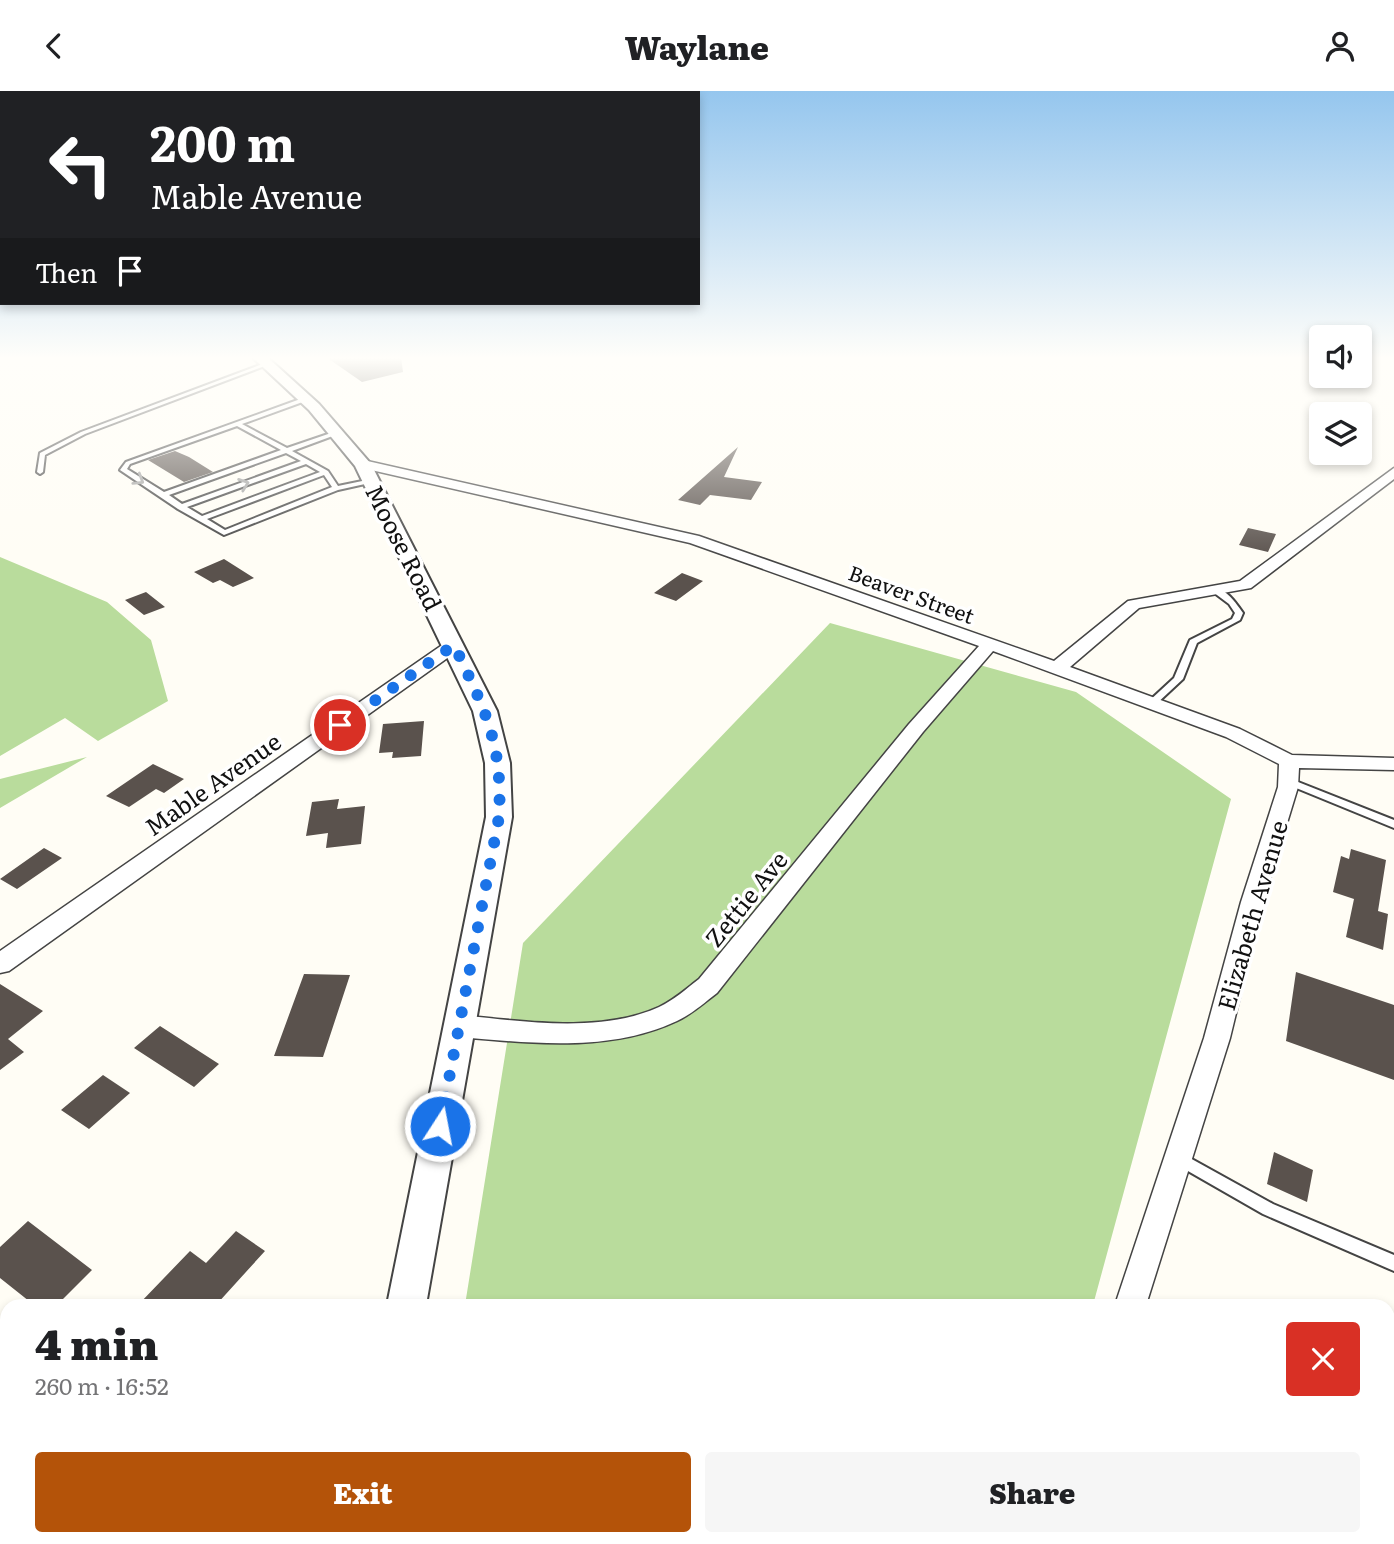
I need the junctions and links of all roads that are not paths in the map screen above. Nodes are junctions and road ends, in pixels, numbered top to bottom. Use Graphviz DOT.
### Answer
graph roads {
  1 [pos="103,425"];
  2 [pos="239,425"];
  3 [pos="329,425"];
  4 [pos="337,433"];
  5 [pos="287,450"];
  6 [pos="307,461"];
  7 [pos="40,472"];
  8 [pos="326,472"];
  9 [pos="367,472"];
  10 [pos="1394,472"];
  11 [pos="336,488"];
  12 [pos="163,495"];
  13 [pos="181,507"];
  14 [pos="201,519"];
  15 [pos="1216,590"];
  16 [pos="990,644"];
  17 [pos="454,645"];
  18 [pos="1056,669"];
  19 [pos="1152,703"];
  20 [pos="1394,765"];
  21 [pos="1288,771"];
  22 [pos="1394,824"];
  23 [pos="0,964"];
  24 [pos="460,1026"];
  25 [pos="1179,1158"];
  26 [pos="1394,1263"];
  27 [pos="408,1299"];
  28 [pos="1133,1299"];
  1 -- 7 [label="lane"];
  2 -- 5 [label="lane"];
  2 -- 12 [label="lane, one-way"];
  3 -- 4 [label="street, Moose Road"];
  4 -- 5 [label="lane"];
  4 -- 9 [label="street, Moose Road"];
  5 -- 6 [label="lane"];
  5 -- 12 [label="lane"];
  6 -- 8 [label="lane"];
  13 -- 6 [label="lane, one-way"];
  8 -- 11 [label="lane"];
  8 -- 14 [label="lane"];
  9 -- 11 [label="lane"];
  9 -- 16 [label="street, Beaver Street"];
  9 -- 17 [label="street, Moose Road"];
  10 -- 15 [label="street"];
  11 -- 14 [label="lane"];
  12 -- 13 [label="lane"];
  13 -- 14 [label="lane"];
  15 -- 18 [label="street"];
  15 -- 19 [label="lane"];
  16 -- 18 [label="street, Beaver Street"];
  16 -- 24 [label="street, Zettie Ave"];
  17 -- 23 [label="street, Mable Avenue"];
  17 -- 24 [label="street, Moose Road"];
  18 -- 19 [label="street"];
  19 -- 21 [label="street"];
  20 -- 21 [label="street"];
  21 -- 22 [label="lane"];
  21 -- 25 [label="street, Elizabeth Avenue"];
  24 -- 27 [label="street, Moose Road"];
  25 -- 26 [label="lane"];
  25 -- 28 [label="street, Elizabeth Avenue"];
}
